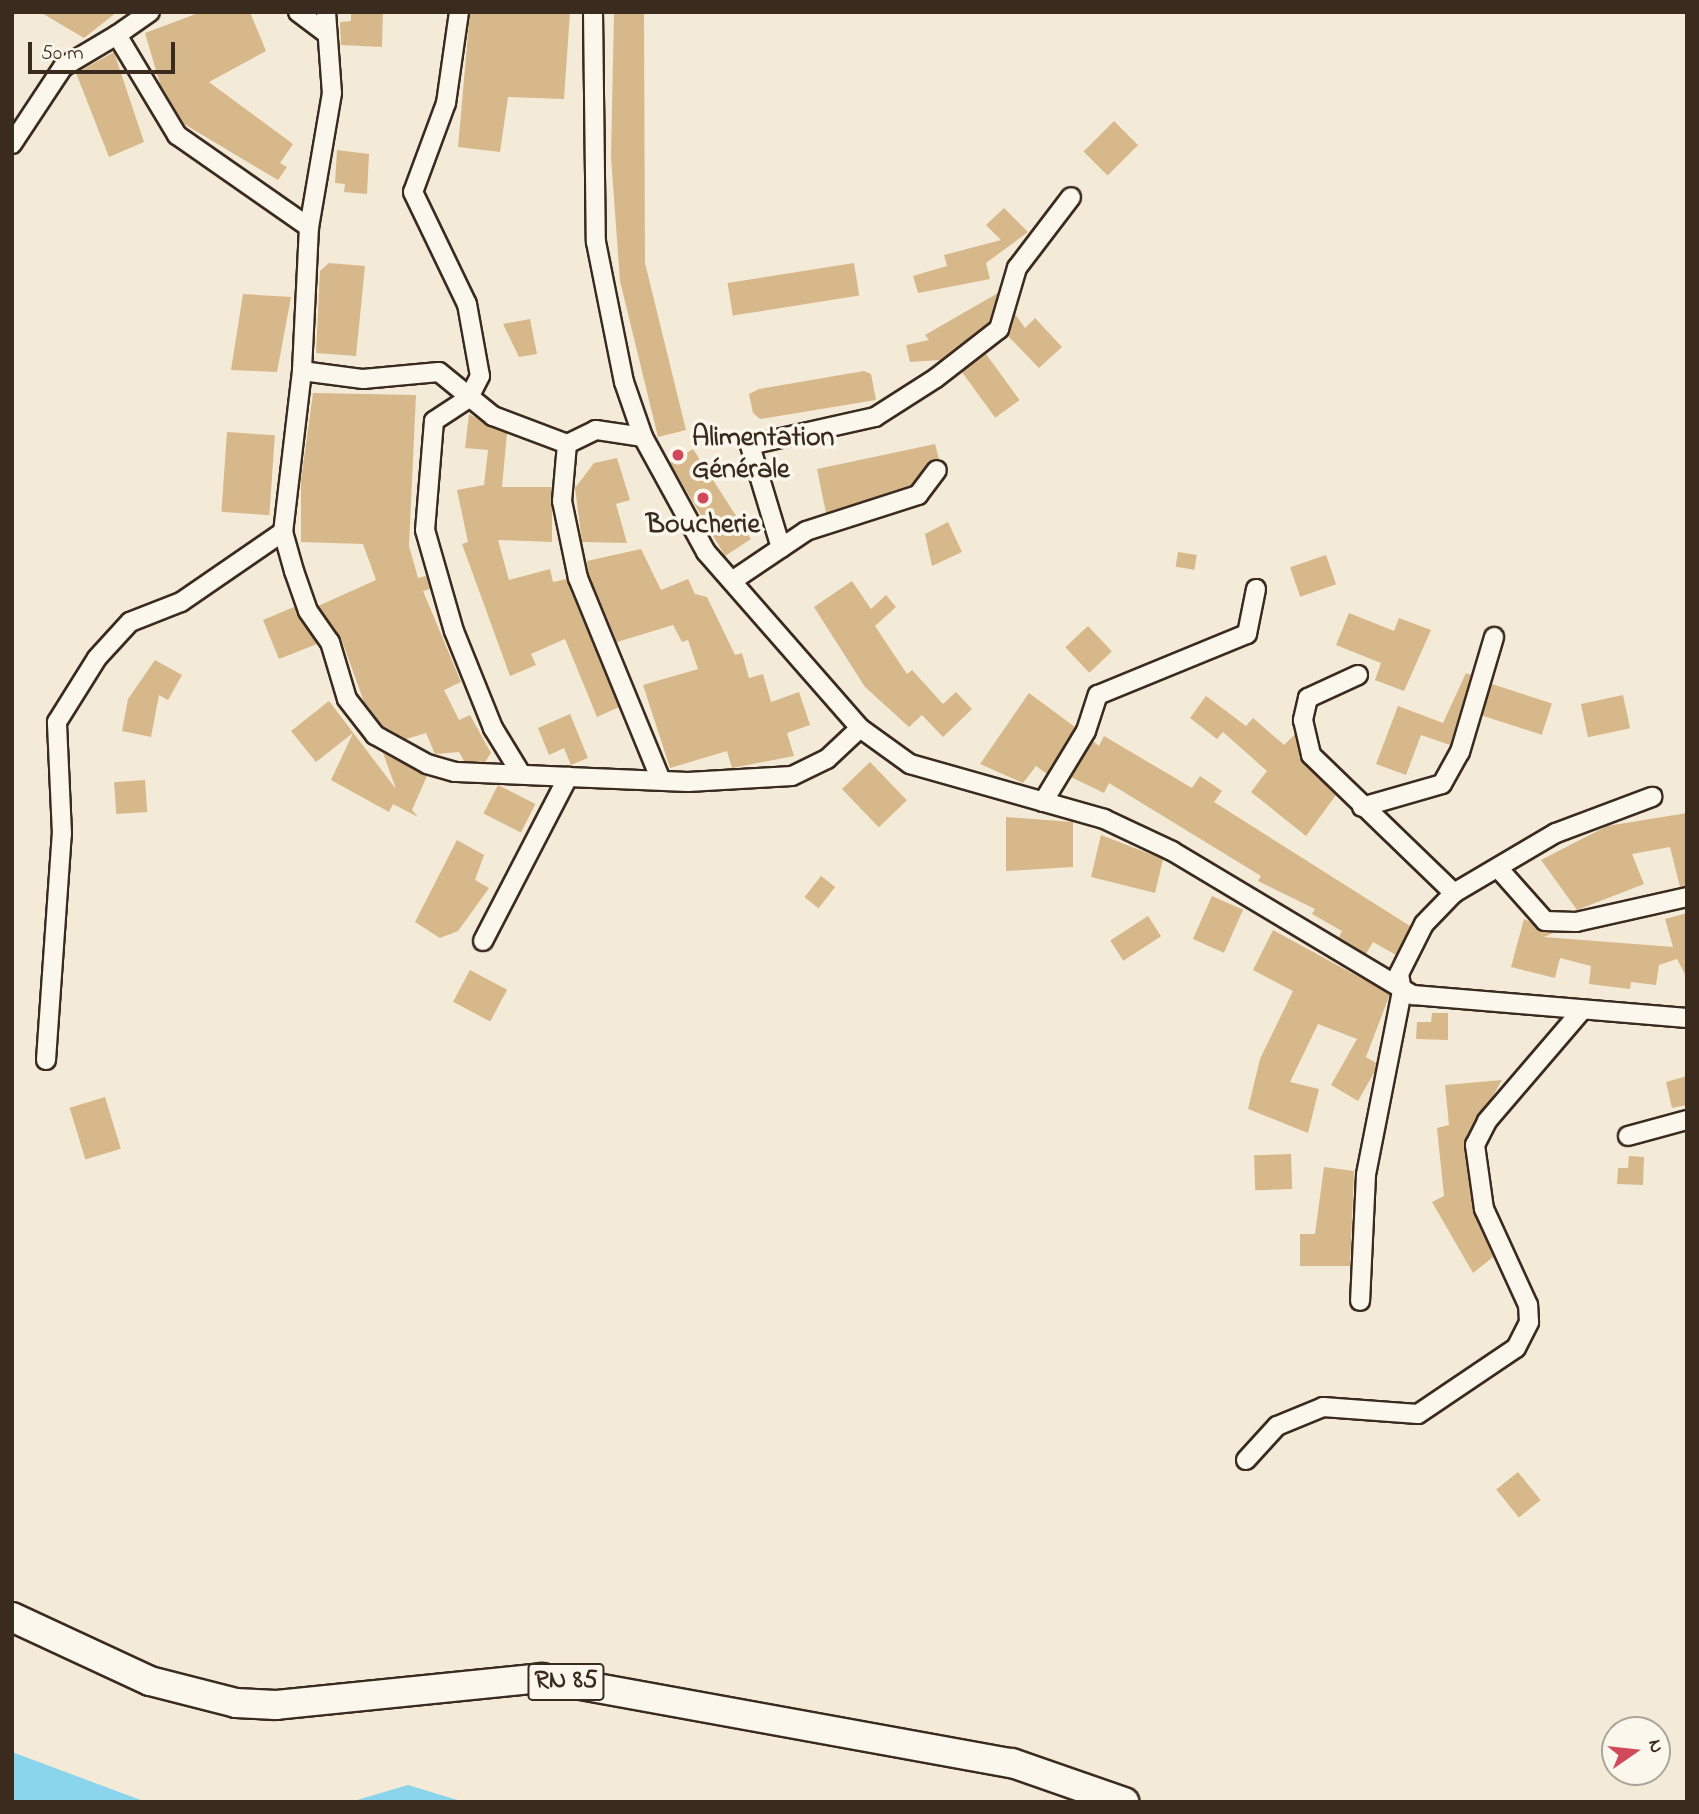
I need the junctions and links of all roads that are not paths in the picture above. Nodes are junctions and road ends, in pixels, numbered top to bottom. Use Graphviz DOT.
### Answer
graph roads {
  1 [pos="150,12"];
  2 [pos="298,12"];
  3 [pos="326,12"];
  4 [pos="458,12"];
  5 [pos="593,12"];
  6 [pos="326,33"];
  7 [pos="117,35"];
  8 [pos="12,144"];
  9 [pos="1071,197"];
  10 [pos="309,227"];
  11 [pos="302,371"];
  12 [pos="469,398"];
  13 [pos="643,437"];
  14 [pos="567,444"];
  15 [pos="937,470"];
  16 [pos="283,532"];
  17 [pos="781,548"];
  18 [pos="732,581"];
  19 [pos="1256,589"];
  20 [pos="1494,637"];
  21 [pos="1358,675"];
  22 [pos="860,728"];
  23 [pos="520,772"];
  24 [pos="568,777"];
  25 [pos="661,780"];
  26 [pos="1652,797"];
  27 [pos="1043,802"];
  28 [pos="1362,807"];
  29 [pos="1498,868"];
  30 [pos="1454,893"];
  31 [pos="1687,897"];
  32 [pos="483,941"];
  33 [pos="1402,991"];
  34 [pos="1583,1010"];
  35 [pos="1687,1018"];
  36 [pos="46,1060"];
  37 [pos="1687,1121"];
  38 [pos="1628,1136"];
  39 [pos="1360,1301"];
  40 [pos="1246,1460"];
  41 [pos="12,1617"];
  42 [pos="1124,1802"];
  1 -- 7 [label="street"];
  2 -- 6 [label="street"];
  3 -- 6 [label="street"];
  4 -- 12 [label="street"];
  5 -- 13 [label="street"];
  6 -- 10 [label="street"];
  7 -- 8 [label="street"];
  7 -- 10 [label="street"];
  9 -- 17 [label="street"];
  10 -- 11 [label="street"];
  11 -- 12 [label="street"];
  11 -- 16 [label="street"];
  12 -- 14 [label="street"];
  12 -- 23 [label="street"];
  13 -- 14 [label="street"];
  13 -- 18 [label="street"];
  14 -- 25 [label="street"];
  15 -- 17 [label="street"];
  16 -- 23 [label="street"];
  16 -- 36 [label="street"];
  17 -- 18 [label="street"];
  18 -- 22 [label="street"];
  19 -- 27 [label="street"];
  20 -- 28 [label="street"];
  21 -- 28 [label="street"];
  22 -- 25 [label="street"];
  22 -- 27 [label="street"];
  23 -- 24 [label="street"];
  24 -- 25 [label="street"];
  24 -- 32 [label="street"];
  26 -- 29 [label="street"];
  27 -- 33 [label="street"];
  28 -- 30 [label="street"];
  29 -- 30 [label="street"];
  29 -- 31 [label="street"];
  30 -- 33 [label="street"];
  33 -- 34 [label="street"];
  33 -- 39 [label="street"];
  34 -- 35 [label="street"];
  34 -- 40 [label="street"];
  37 -- 38 [label="street"];
  41 -- 42 [label="main road, RN 85"];
}
